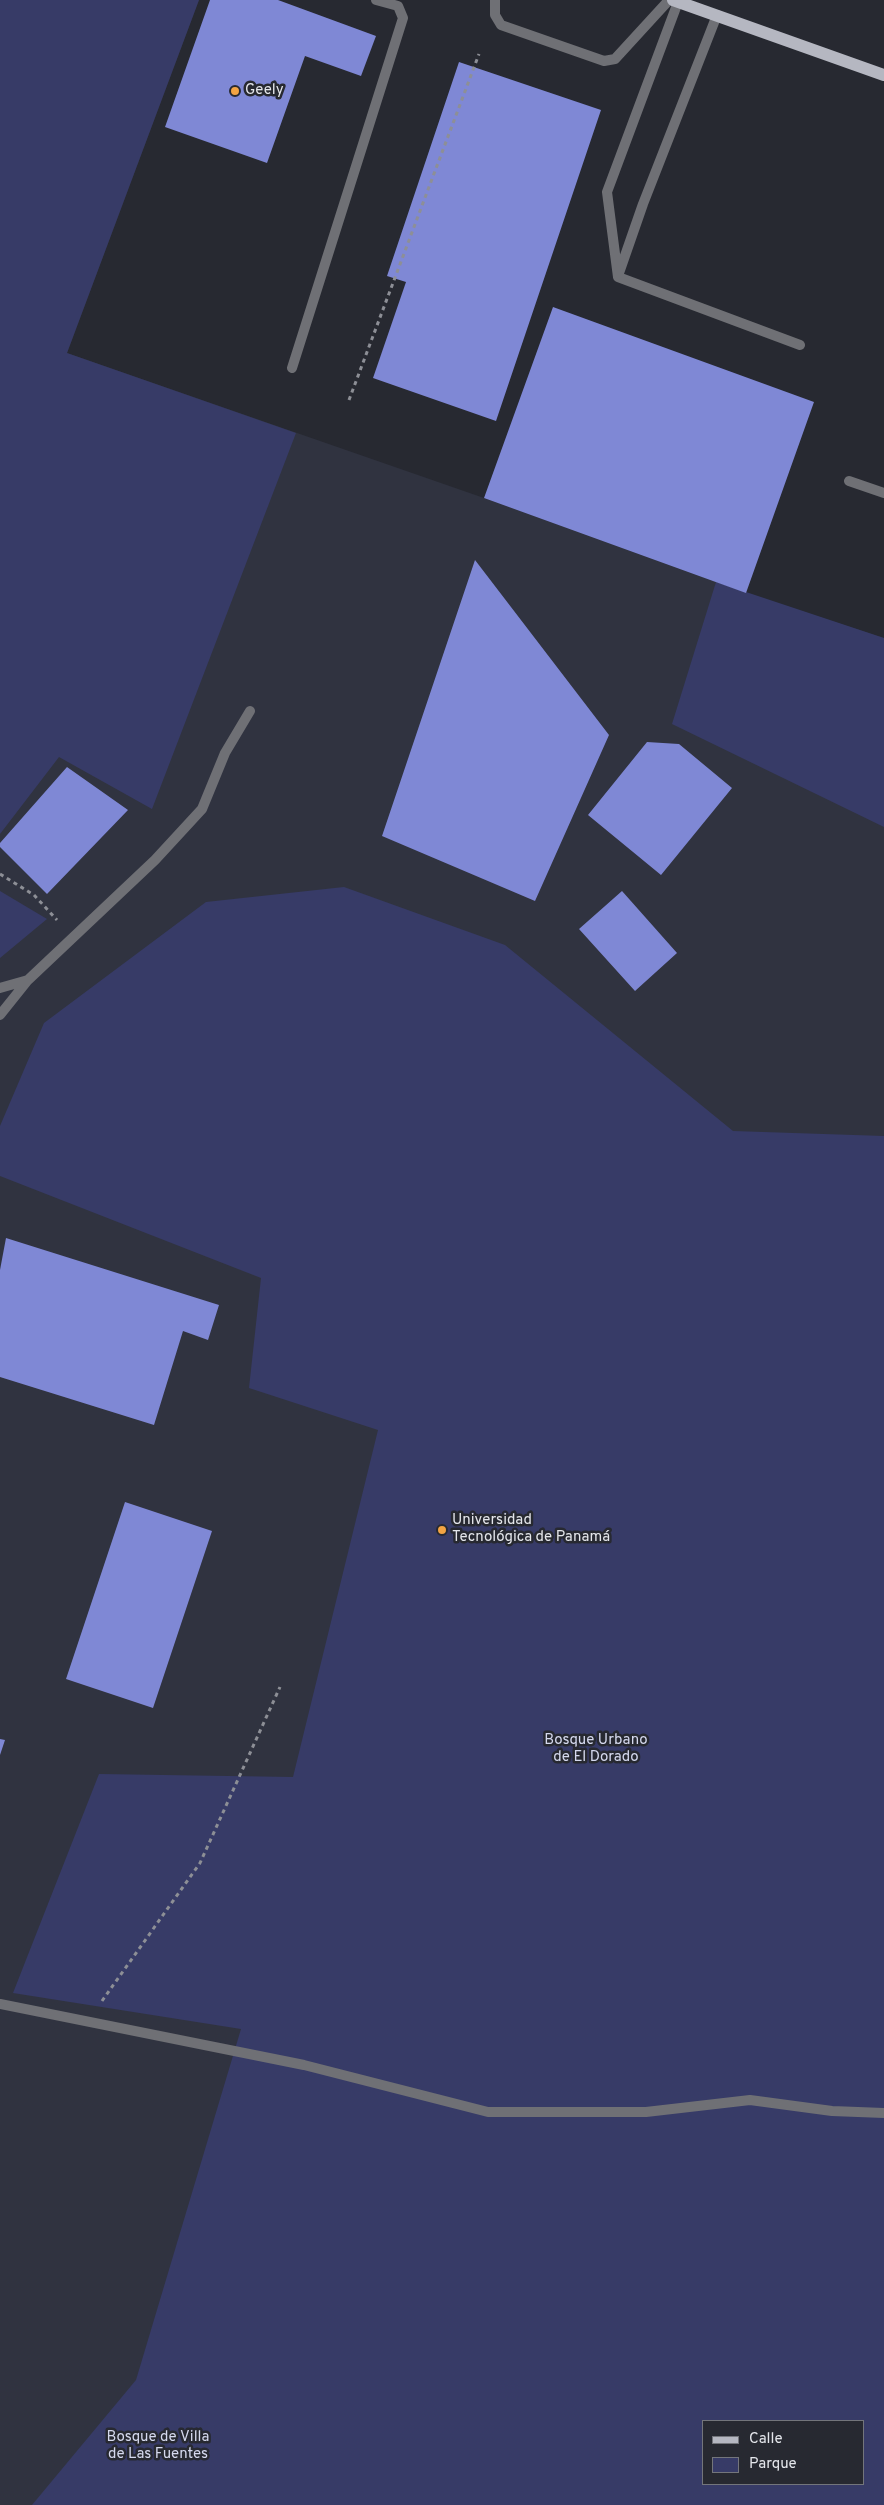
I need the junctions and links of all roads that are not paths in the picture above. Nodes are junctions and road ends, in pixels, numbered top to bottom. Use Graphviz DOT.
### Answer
graph roads {
  1 [pos="376,0"];
  2 [pos="495,0"];
  3 [pos="673,1"];
  4 [pos="717,15"];
  5 [pos="884,75"];
  6 [pos="618,277"];
  7 [pos="800,345"];
  8 [pos="292,368"];
  9 [pos="849,481"];
  10 [pos="884,493"];
  11 [pos="250,711"];
  12 [pos="28,980"];
  13 [pos="0,988"];
  14 [pos="0,1015"];
  15 [pos="0,2004"];
  16 [pos="884,2113"];
  1 -- 8 [label="street"];
  2 -- 3 [label="street"];
  3 -- 4 [label="main road"];
  3 -- 6 [label="street"];
  4 -- 5 [label="main road"];
  4 -- 6 [label="street"];
  6 -- 7 [label="street"];
  9 -- 10 [label="street"];
  11 -- 12 [label="street"];
  12 -- 13 [label="street"];
  12 -- 14 [label="street"];
  15 -- 16 [label="street"];
}
